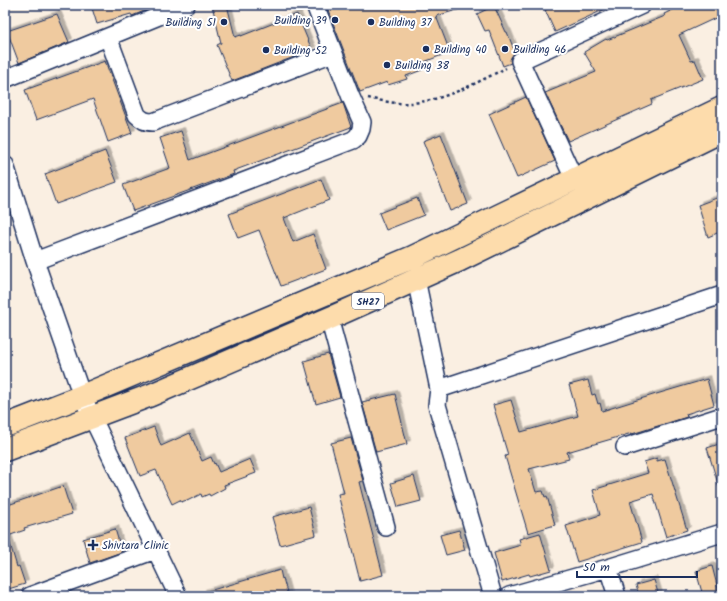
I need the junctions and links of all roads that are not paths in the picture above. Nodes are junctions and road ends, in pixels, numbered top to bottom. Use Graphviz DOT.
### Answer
graph roads {
  1 [pos="186,5"];
  2 [pos="315,5"];
  3 [pos="642,5"];
  4 [pos="108,37"];
  5 [pos="333,53"];
  6 [pos="5,79"];
  7 [pos="722,108"];
  8 [pos="722,131"];
  9 [pos="5,165"];
  10 [pos="574,179"];
  11 [pos="511,209"];
  12 [pos="522,229"];
  13 [pos="35,261"];
  14 [pos="416,280"];
  15 [pos="722,295"];
  16 [pos="329,318"];
  17 [pos="439,389"];
  18 [pos="82,396"];
  19 [pos="722,416"];
  20 [pos="92,417"];
  21 [pos="5,426"];
  22 [pos="625,447"];
  23 [pos="5,450"];
  24 [pos="386,527"];
  25 [pos="722,533"];
  26 [pos="155,550"];
  27 [pos="608,568"];
  28 [pos="537,592"];
  29 [pos="30,596"];
  30 [pos="178,596"];
  31 [pos="493,596"];
  32 [pos="509,596"];
  33 [pos="617,596"];
  1 -- 4 [label="street"];
  2 -- 5 [label="street"];
  3 -- 10 [label="street"];
  4 -- 5 [label="street"];
  4 -- 6 [label="street"];
  5 -- 13 [label="street"];
  7 -- 10 [label="main road, SH27"];
  8 -- 12 [label="main road, SH27"];
  9 -- 13 [label="street"];
  10 -- 11 [label="main road, SH27"];
  11 -- 12 [label="main road"];
  11 -- 18 [label="main road, SH27"];
  12 -- 14 [label="main road, SH27"];
  13 -- 18 [label="street"];
  14 -- 16 [label="main road, SH27"];
  14 -- 17 [label="street"];
  15 -- 17 [label="street"];
  16 -- 20 [label="main road, SH27"];
  16 -- 24 [label="street"];
  17 -- 31 [label="street"];
  18 -- 20 [label="street"];
  18 -- 21 [label="main road, SH27"];
  19 -- 22 [label="street"];
  20 -- 23 [label="main road, SH27"];
  20 -- 26 [label="street"];
  25 -- 27 [label="street"];
  26 -- 29 [label="street"];
  26 -- 30 [label="street"];
  27 -- 28 [label="street"];
  27 -- 33 [label="street"];
  28 -- 32 [label="street"];
}
